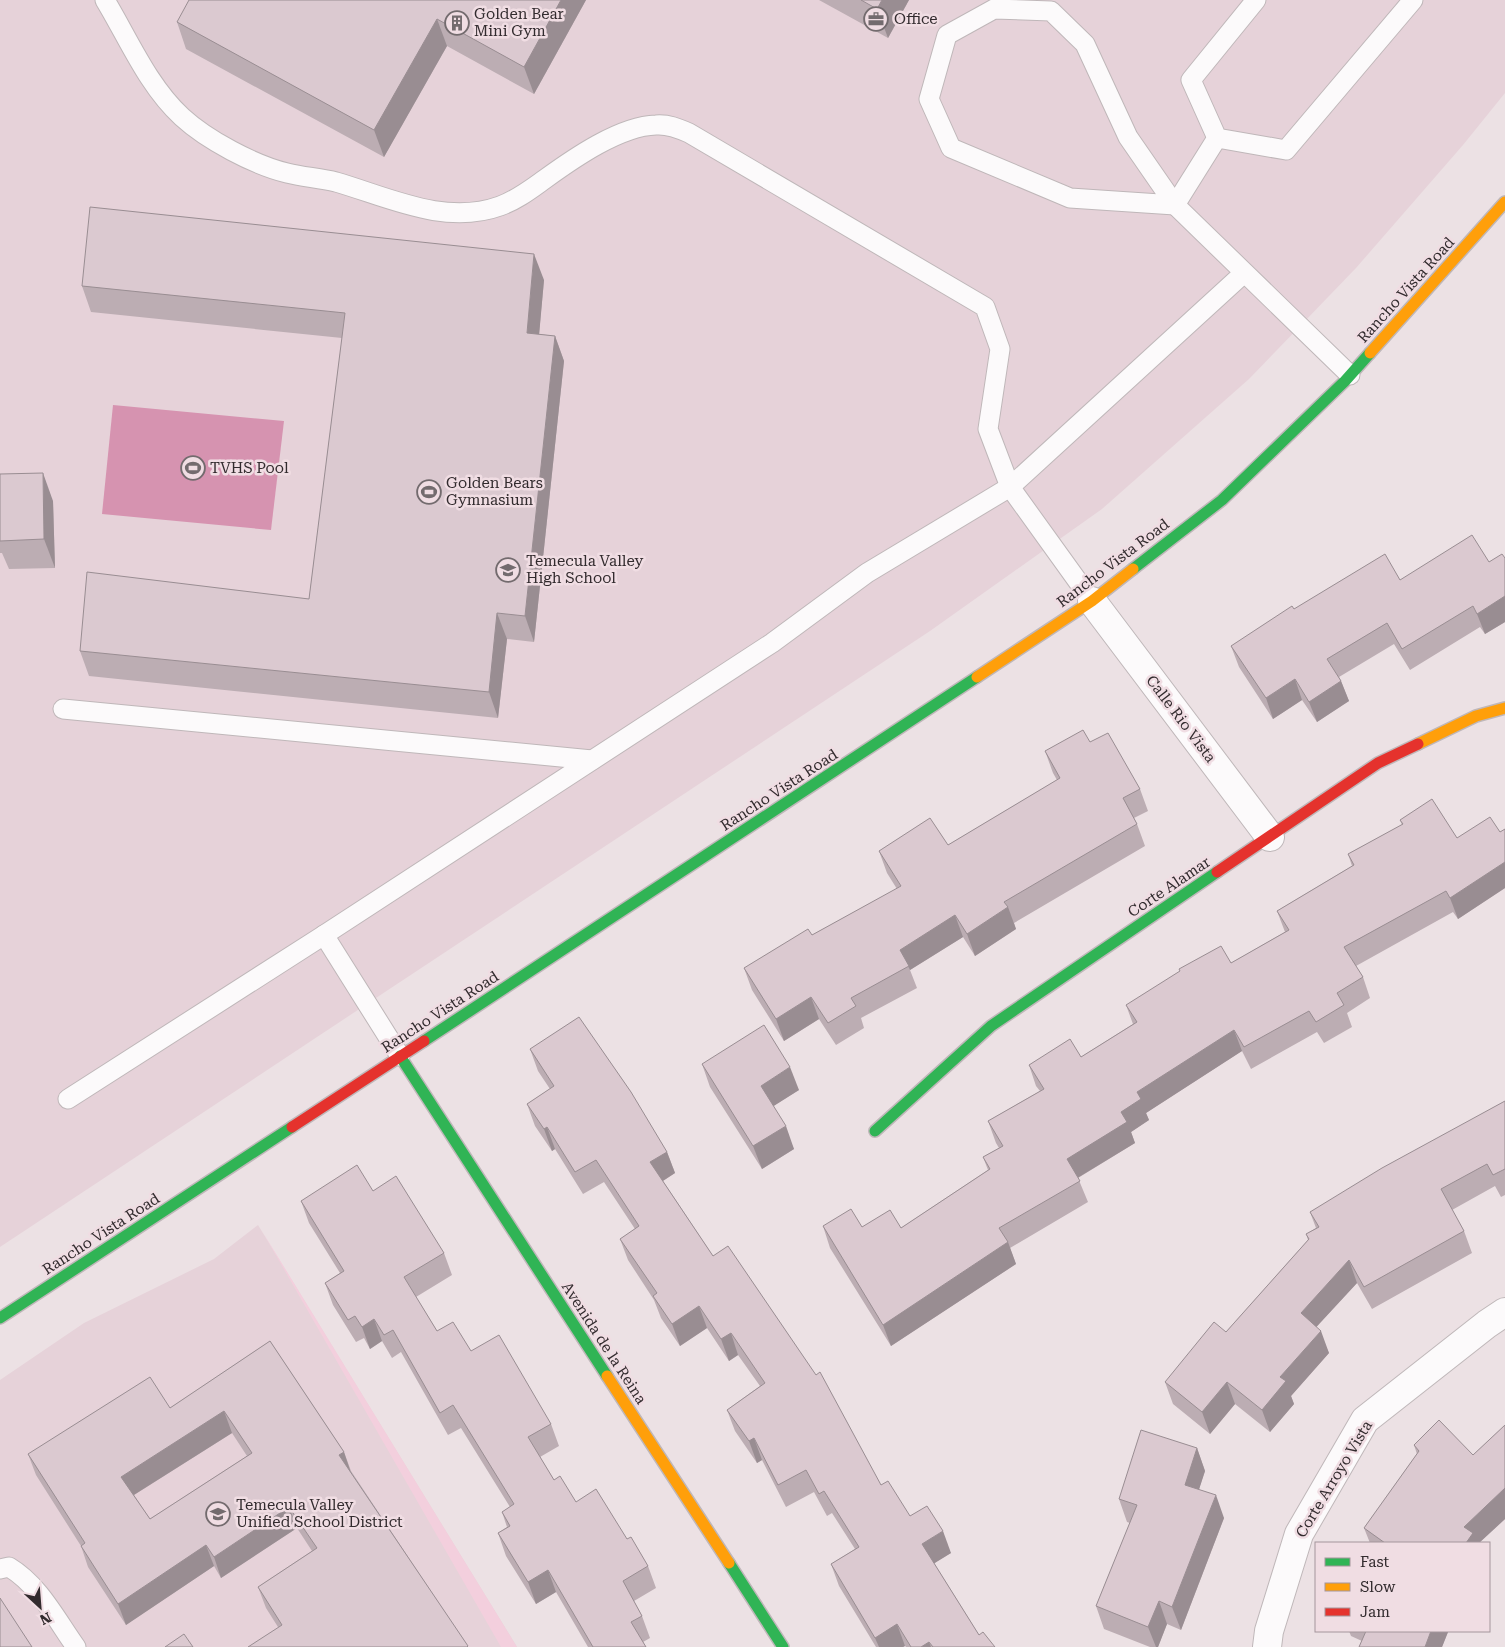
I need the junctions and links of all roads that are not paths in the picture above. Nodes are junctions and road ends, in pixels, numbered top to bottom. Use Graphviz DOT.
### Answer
graph roads {
  1 [pos="105,0"];
  2 [pos="1256,0"];
  3 [pos="1413,0"];
  4 [pos="1216,138"];
  5 [pos="1505,202"];
  6 [pos="1174,205"];
  7 [pos="1244,273"];
  8 [pos="1350,375"];
  9 [pos="1010,488"];
  10 [pos="1092,601"];
  11 [pos="1505,708"];
  12 [pos="63,709"];
  13 [pos="592,760"];
  14 [pos="1270,837"];
  15 [pos="324,935"];
  16 [pos="400,1056"];
  17 [pos="68,1099"];
  18 [pos="875,1132"];
  19 [pos="1505,1312"];
  20 [pos="0,1318"];
  21 [pos="0,1569"];
  22 [pos="76,1647"];
  23 [pos="783,1647"];
  24 [pos="1267,1647"];
  1 -- 9 [label="lane"];
  2 -- 4 [label="lane"];
  3 -- 4 [label="lane"];
  4 -- 6 [label="lane"];
  5 -- 8 [label="main road, Rancho Vista Road"];
  6 -- 6 [label="lane"];
  6 -- 7 [label="lane"];
  7 -- 8 [label="lane"];
  7 -- 9 [label="lane"];
  8 -- 10 [label="main road, Rancho Vista Road"];
  9 -- 10 [label="lane"];
  9 -- 13 [label="lane"];
  10 -- 14 [label="street, Calle Rio Vista"];
  10 -- 16 [label="main road, Rancho Vista Road"];
  11 -- 14 [label="main road, Corte Alamar"];
  12 -- 13 [label="lane"];
  13 -- 15 [label="lane"];
  14 -- 18 [label="main road, Corte Alamar"];
  15 -- 16 [label="lane"];
  15 -- 17 [label="lane"];
  16 -- 20 [label="main road, Rancho Vista Road"];
  16 -- 23 [label="main road, Avenida de la Reina"];
  19 -- 24 [label="street, Corte Arroyo Vista"];
  21 -- 22 [label="lane"];
}
